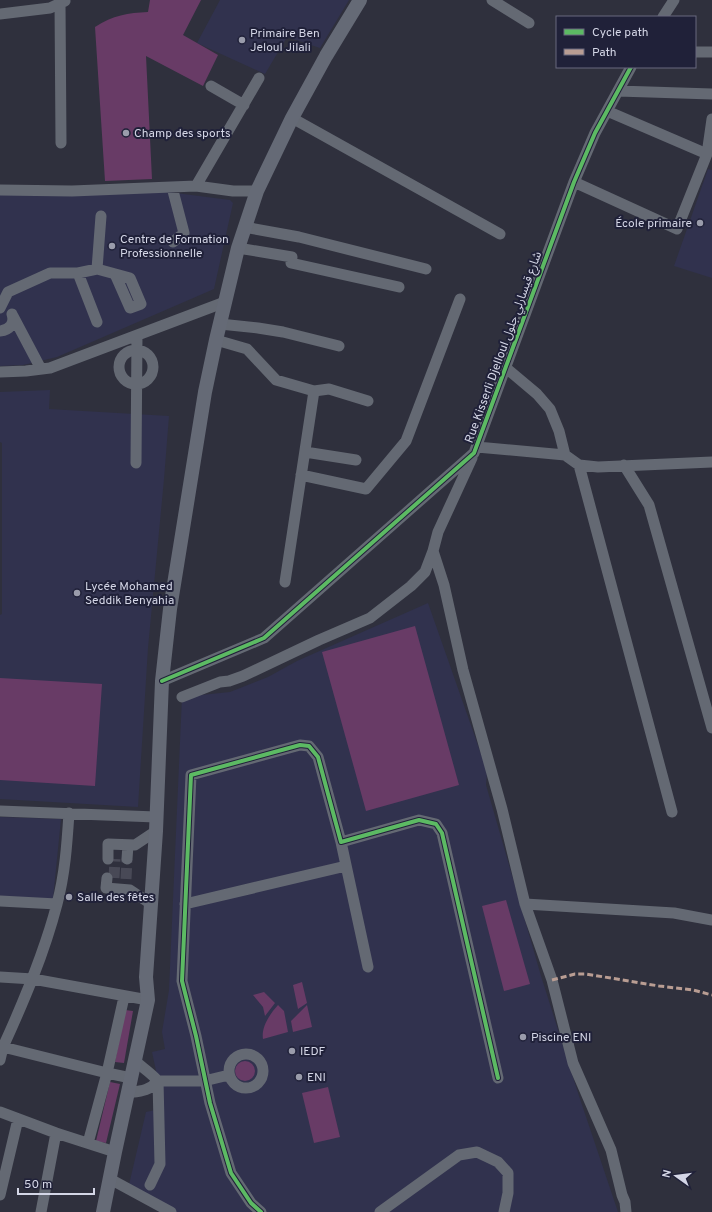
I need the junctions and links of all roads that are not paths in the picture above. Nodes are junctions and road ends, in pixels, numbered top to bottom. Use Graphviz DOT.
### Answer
graph roads {
  1 [pos="360,0"];
  2 [pos="492,0"];
  3 [pos="674,0"];
  4 [pos="64,1"];
  5 [pos="0,14"];
  6 [pos="664,16"];
  7 [pos="529,23"];
  8 [pos="696,52"];
  9 [pos="712,52"];
  10 [pos="630,68"];
  11 [pos="259,78"];
  12 [pos="211,86"];
  13 [pos="618,91"];
  14 [pos="712,94"];
  15 [pos="244,105"];
  16 [pos="607,111"];
  17 [pos="292,118"];
  18 [pos="712,119"];
  19 [pos="61,143"];
  20 [pos="707,154"];
  21 [pos="574,182"];
  22 [pos="196,186"];
  23 [pos="172,187"];
  24 [pos="0,190"];
  25 [pos="257,191"];
  26 [pos="101,216"];
  27 [pos="244,227"];
  28 [pos="500,234"];
  29 [pos="173,242"];
  30 [pos="238,248"];
  31 [pos="97,269"];
  32 [pos="426,269"];
  33 [pos="78,273"];
  34 [pos="116,274"];
  35 [pos="399,286"];
  36 [pos="460,299"];
  37 [pos="225,302"];
  38 [pos="6,311"];
  39 [pos="97,322"];
  40 [pos="220,324"];
  41 [pos="9,330"];
  42 [pos="137,335"];
  43 [pos="216,340"];
  44 [pos="339,346"];
  45 [pos="137,350"];
  46 [pos="506,368"];
  47 [pos="41,369"];
  48 [pos="0,372"];
  49 [pos="136,383"];
  50 [pos="314,391"];
  51 [pos="368,401"];
  52 [pos="475,450"];
  53 [pos="305,452"];
  54 [pos="565,455"];
  55 [pos="356,460"];
  56 [pos="712,462"];
  57 [pos="136,463"];
  58 [pos="578,464"];
  59 [pos="624,465"];
  60 [pos="301,475"];
  61 [pos="433,551"];
  62 [pos="285,582"];
  63 [pos="162,681"];
  64 [pos="182,697"];
  65 [pos="712,728"];
  66 [pos="0,811"];
  67 [pos="672,812"];
  68 [pos="69,813"];
  69 [pos="156,817"];
  70 [pos="156,831"];
  71 [pos="341,842"];
  72 [pos="121,844"];
  73 [pos="346,866"];
  74 [pos="117,883"];
  75 [pos="0,901"];
  76 [pos="57,904"];
  77 [pos="151,904"];
  78 [pos="185,904"];
  79 [pos="525,904"];
  80 [pos="712,920"];
  81 [pos="368,967"];
  82 [pos="0,977"];
  83 [pos="33,979"];
  84 [pos="124,997"];
  85 [pos="148,1000"];
  86 [pos="3,1048"];
  87 [pos="0,1060"];
  88 [pos="135,1061"];
  89 [pos="107,1073"];
  90 [pos="229,1075"];
  91 [pos="131,1078"];
  92 [pos="498,1078"];
  93 [pos="158,1081"];
  94 [pos="204,1081"];
  95 [pos="127,1093"];
  96 [pos="0,1112"];
  97 [pos="18,1119"];
  98 [pos="56,1133"];
  99 [pos="88,1143"];
  100 [pos="114,1152"];
  101 [pos="110,1178"];
  102 [pos="150,1185"];
  103 [pos="0,1195"];
  104 [pos="41,1212"];
  105 [pos="103,1212"];
  106 [pos="171,1212"];
  107 [pos="261,1212"];
  108 [pos="380,1212"];
  109 [pos="504,1212"];
  110 [pos="626,1212"];
  1 -- 17 [label="main road"];
  2 -- 7 [label="street"];
  3 -- 6 [label="street"];
  4 -- 5 [label="street"];
  4 -- 19 [label="street"];
  8 -- 9 [label="street"];
  10 -- 13 [label="street, Rue Kisserli Djelloul شارع قيسارلي جلول"];
  11 -- 15 [label="street"];
  12 -- 15 [label="street"];
  13 -- 14 [label="street"];
  13 -- 16 [label="street, Rue Kisserli Djelloul شارع قيسارلي جلول"];
  15 -- 22 [label="street"];
  16 -- 20 [label="street"];
  16 -- 21 [label="street, Rue Kisserli Djelloul شارع قيسارلي جلول"];
  17 -- 25 [label="main road"];
  17 -- 28 [label="street"];
  18 -- 20 [label="street"];
  20 -- 21 [label="street"];
  21 -- 46 [label="street, Rue Kisserli Djelloul شارع قيسارلي جلول"];
  22 -- 23 [label="street"];
  22 -- 25 [label="street"];
  23 -- 24 [label="street"];
  23 -- 29 [label="street"];
  25 -- 27 [label="main road"];
  26 -- 31 [label="street"];
  27 -- 30 [label="main road"];
  27 -- 32 [label="street"];
  30 -- 35 [label="street"];
  30 -- 37 [label="main road"];
  31 -- 33 [label="street"];
  31 -- 34 [label="street"];
  33 -- 38 [label="street"];
  33 -- 39 [label="street"];
  36 -- 60 [label="street"];
  37 -- 40 [label="main road"];
  37 -- 42 [label="street"];
  38 -- 41 [label="street"];
  40 -- 43 [label="main road"];
  40 -- 44 [label="street"];
  41 -- 47 [label="street"];
  42 -- 45 [label="street"];
  42 -- 47 [label="street"];
  43 -- 50 [label="street"];
  43 -- 63 [label="main road"];
  45 -- 49 [label="street"];
  45 -- 49 [label="street"];
  45 -- 49 [label="street"];
  46 -- 52 [label="street, Rue Kisserli Djelloul شارع قيسارلي جلول"];
  46 -- 54 [label="street"];
  47 -- 48 [label="street"];
  49 -- 57 [label="street"];
  50 -- 51 [label="street"];
  50 -- 53 [label="street"];
  52 -- 54 [label="street"];
  52 -- 61 [label="street"];
  52 -- 63 [label="street, Rue Kisserli Djelloul شارع قيسارلي جلول"];
  53 -- 55 [label="street"];
  53 -- 60 [label="street"];
  54 -- 58 [label="street"];
  56 -- 59 [label="street"];
  58 -- 59 [label="street"];
  58 -- 67 [label="street"];
  59 -- 65 [label="street"];
  60 -- 62 [label="street"];
  61 -- 64 [label="street"];
  61 -- 79 [label="street"];
  63 -- 69 [label="main road"];
  66 -- 68 [label="street"];
  68 -- 69 [label="street"];
  68 -- 76 [label="street"];
  69 -- 70 [label="main road"];
  70 -- 72 [label="street"];
  70 -- 77 [label="main road"];
  71 -- 73 [label="street"];
  71 -- 78 [label="street"];
  71 -- 92 [label="street"];
  72 -- 72 [label="street"];
  73 -- 78 [label="street"];
  73 -- 81 [label="street"];
  74 -- 77 [label="street"];
  75 -- 76 [label="street"];
  76 -- 83 [label="street"];
  77 -- 85 [label="main road"];
  78 -- 94 [label="street"];
  79 -- 80 [label="street"];
  79 -- 110 [label="street"];
  82 -- 83 [label="street"];
  83 -- 84 [label="street"];
  83 -- 86 [label="street"];
  84 -- 85 [label="street"];
  84 -- 89 [label="street"];
  85 -- 88 [label="main road"];
  86 -- 87 [label="street"];
  86 -- 89 [label="street"];
  88 -- 91 [label="main road"];
  88 -- 93 [label="street"];
  89 -- 91 [label="street"];
  89 -- 99 [label="street"];
  90 -- 94 [label="street"];
  91 -- 95 [label="main road"];
  93 -- 94 [label="street"];
  93 -- 95 [label="street"];
  93 -- 102 [label="street"];
  94 -- 107 [label="street"];
  95 -- 100 [label="main road"];
  96 -- 97 [label="street"];
  97 -- 98 [label="street"];
  97 -- 103 [label="street"];
  98 -- 99 [label="street"];
  98 -- 104 [label="street"];
  99 -- 100 [label="street"];
  100 -- 101 [label="main road"];
  101 -- 105 [label="main road"];
  101 -- 106 [label="street"];
  108 -- 109 [label="street"];
}
